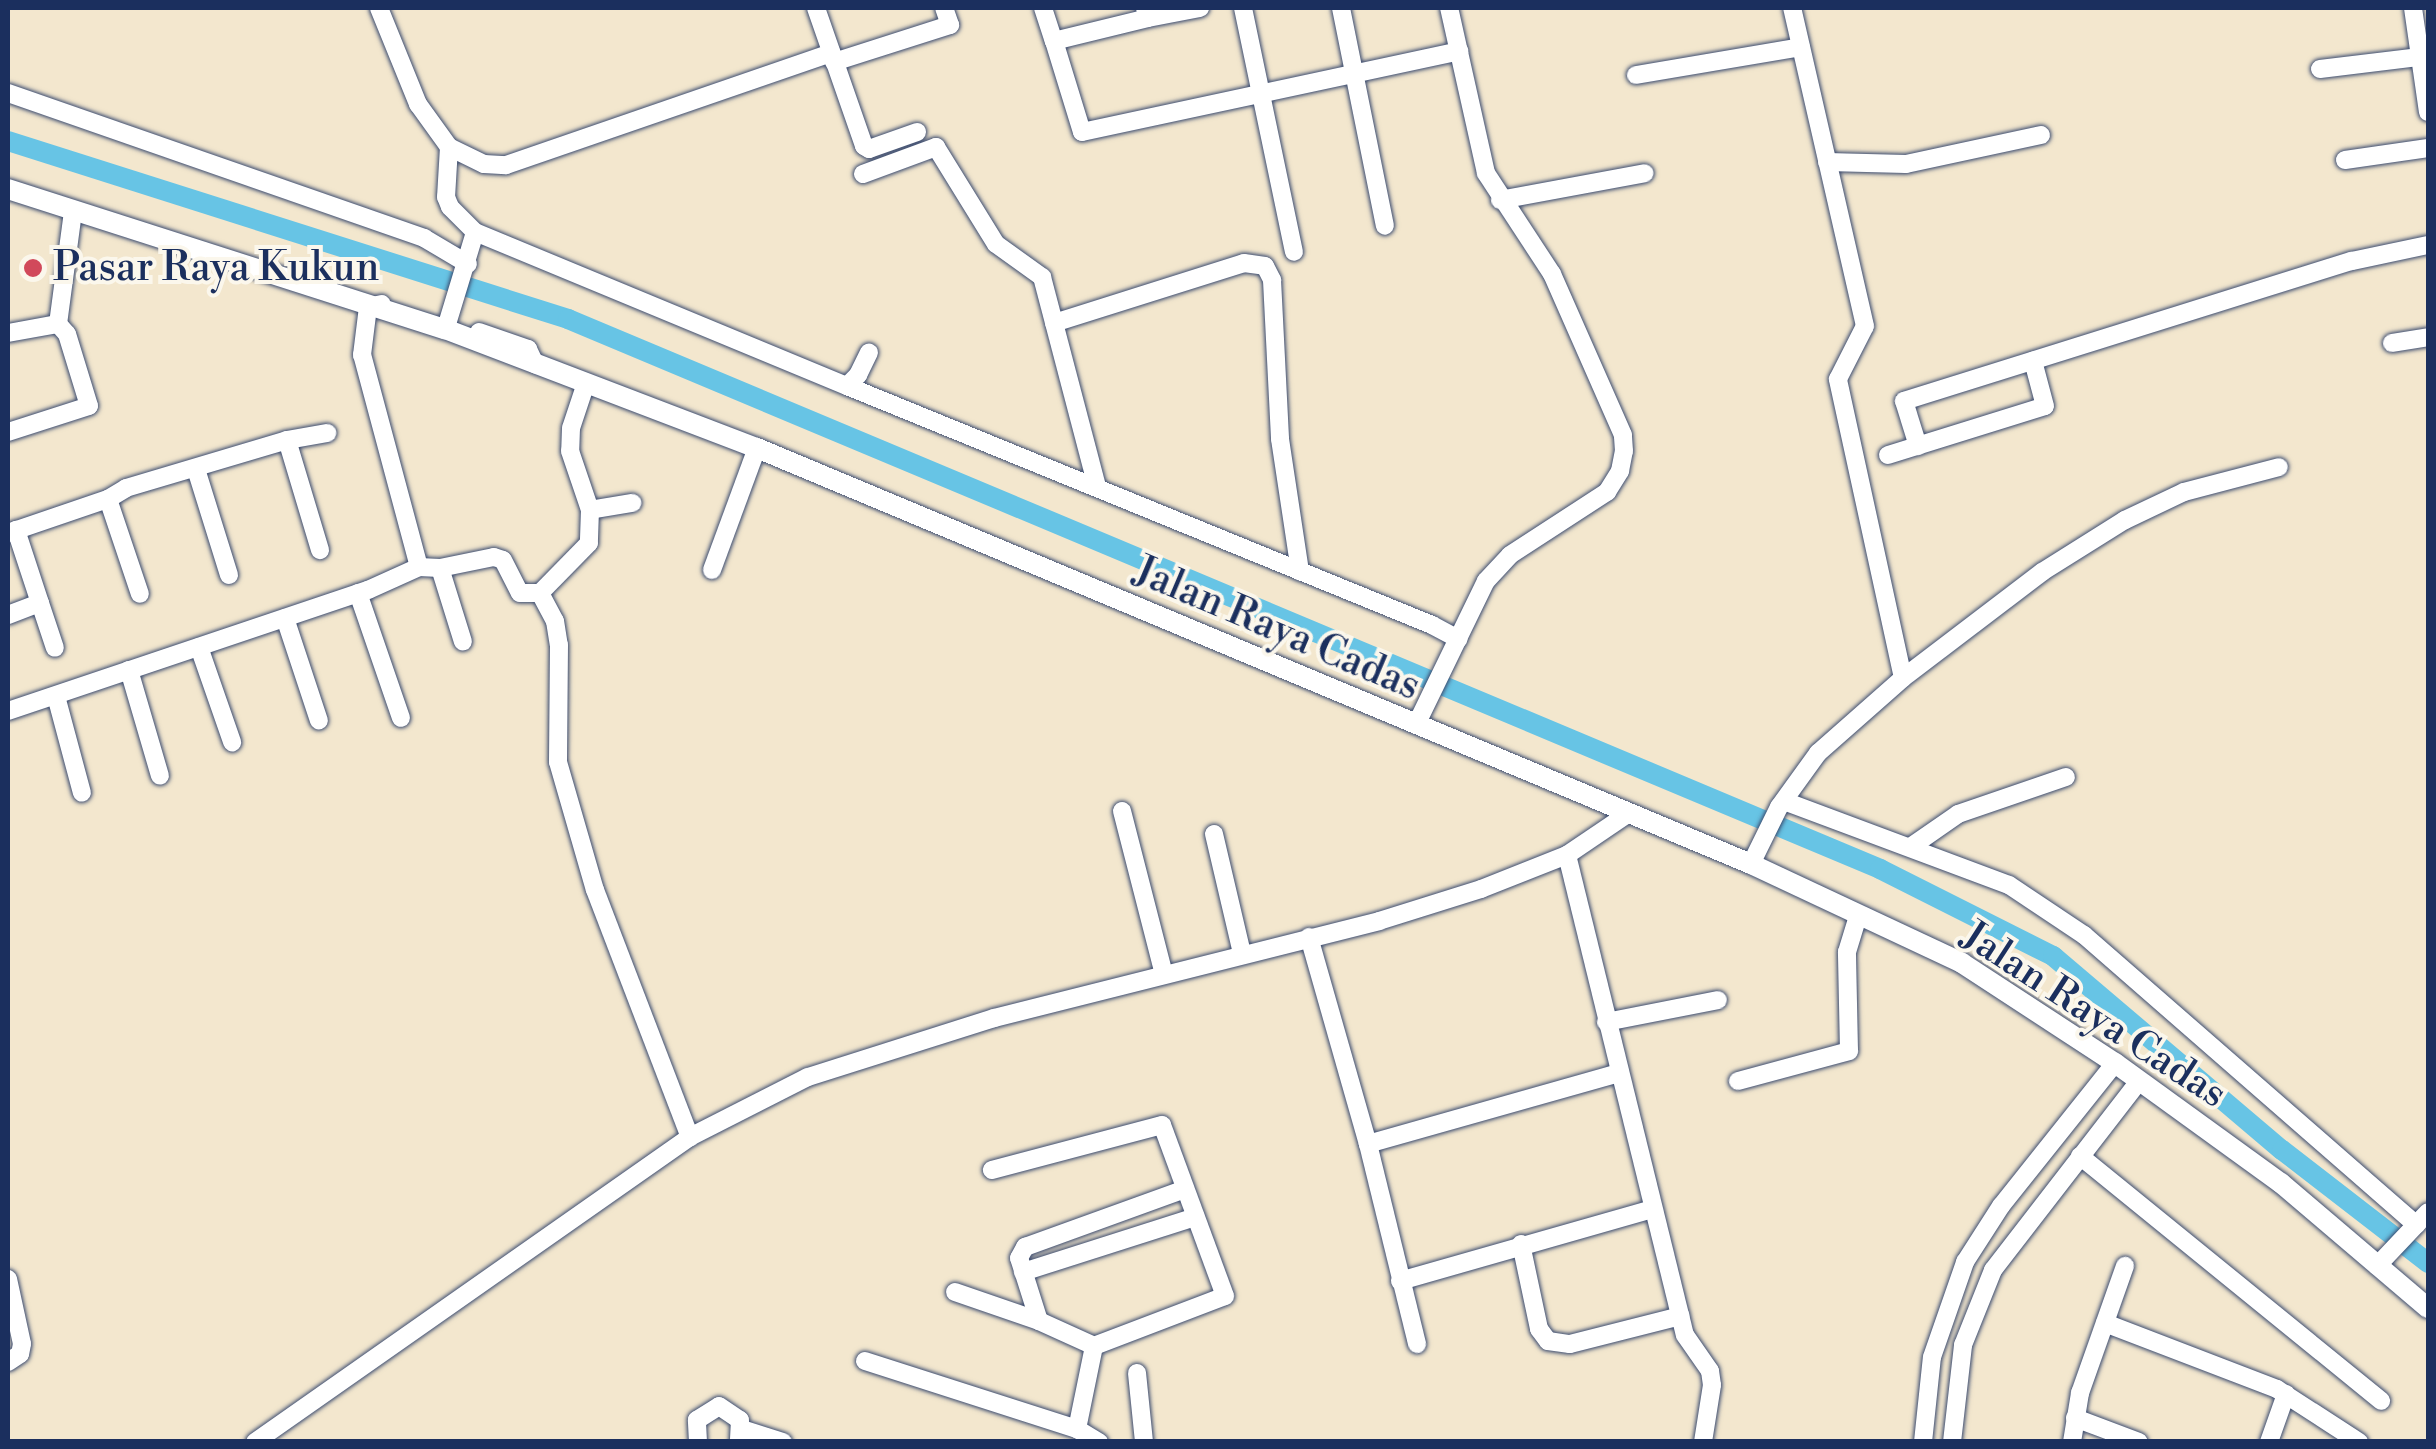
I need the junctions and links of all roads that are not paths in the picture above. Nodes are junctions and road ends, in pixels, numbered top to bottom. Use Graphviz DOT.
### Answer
graph roads {
  1 [pos="379,8"];
  2 [pos="816,8"];
  3 [pos="944,8"];
  4 [pos="1044,8"];
  5 [pos="1200,8"];
  6 [pos="1243,8"];
  7 [pos="1340,8"];
  8 [pos="1449,8"];
  9 [pos="1792,8"];
  10 [pos="2413,8"];
  11 [pos="1146,13"];
  12 [pos="1054,41"];
  13 [pos="1801,47"];
  14 [pos="1459,51"];
  15 [pos="2424,57"];
  16 [pos="832,58"];
  17 [pos="2320,69"];
  18 [pos="1355,73"];
  19 [pos="1636,75"];
  20 [pos="8,93"];
  21 [pos="1260,94"];
  22 [pos="2428,112"];
  23 [pos="917,132"];
  24 [pos="2040,135"];
  25 [pos="449,147"];
  26 [pos="2428,148"];
  27 [pos="2344,160"];
  28 [pos="1828,162"];
  29 [pos="1645,173"];
  30 [pos="864,174"];
  31 [pos="8,190"];
  32 [pos="1500,200"];
  33 [pos="73,211"];
  34 [pos="1385,226"];
  35 [pos="476,232"];
  36 [pos="2428,245"];
  37 [pos="1294,252"];
  38 [pos="465,271"];
  39 [pos="368,307"];
  40 [pos="448,321"];
  41 [pos="1054,323"];
  42 [pos="58,324"];
  43 [pos="8,333"];
  44 [pos="2428,337"];
  45 [pos="2392,342"];
  46 [pos="869,352"];
  47 [pos="2032,360"];
  48 [pos="535,364"];
  49 [pos="586,383"];
  50 [pos="846,386"];
  51 [pos="8,432"];
  52 [pos="326,433"];
  53 [pos="286,440"];
  54 [pos="1918,446"];
  55 [pos="757,448"];
  56 [pos="1888,455"];
  57 [pos="2279,467"];
  58 [pos="196,469"];
  59 [pos="1097,486"];
  60 [pos="108,499"];
  61 [pos="632,503"];
  62 [pos="590,510"];
  63 [pos="12,531"];
  64 [pos="320,550"];
  65 [pos="419,567"];
  66 [pos="440,568"];
  67 [pos="712,570"];
  68 [pos="1300,571"];
  69 [pos="228,575"];
  70 [pos="358,593"];
  71 [pos="540,593"];
  72 [pos="140,594"];
  73 [pos="40,604"];
  74 [pos="8,614"];
  75 [pos="286,618"];
  76 [pos="1458,639"];
  77 [pos="462,642"];
  78 [pos="200,647"];
  79 [pos="54,648"];
  80 [pos="129,670"];
  81 [pos="1904,678"];
  82 [pos="56,696"];
  83 [pos="8,711"];
  84 [pos="400,718"];
  85 [pos="319,721"];
  86 [pos="1416,725"];
  87 [pos="232,742"];
  88 [pos="160,776"];
  89 [pos="2066,777"];
  90 [pos="82,792"];
  91 [pos="1782,804"];
  92 [pos="1122,810"];
  93 [pos="1629,813"];
  94 [pos="1214,834"];
  95 [pos="1912,846"];
  96 [pos="1567,855"];
  97 [pos="1751,864"];
  98 [pos="1858,917"];
  99 [pos="1309,937"];
  100 [pos="1242,953"];
  101 [pos="1164,974"];
  102 [pos="1718,1000"];
  103 [pos="1606,1022"];
  104 [pos="2115,1062"];
  105 [pos="1619,1073"];
  106 [pos="1738,1081"];
  107 [pos="2139,1081"];
  108 [pos="690,1136"];
  109 [pos="1368,1144"];
  110 [pos="2080,1156"];
  111 [pos="992,1170"];
  112 [pos="1184,1190"];
  113 [pos="1653,1209"];
  114 [pos="1195,1217"];
  115 [pos="2416,1225"];
  116 [pos="1521,1244"];
  117 [pos="2380,1263"];
  118 [pos="2125,1266"];
  119 [pos="1023,1272"];
  120 [pos="8,1279"];
  121 [pos="1400,1281"];
  122 [pos="956,1292"];
  123 [pos="2428,1308"];
  124 [pos="1681,1316"];
  125 [pos="1039,1321"];
  126 [pos="2104,1323"];
  127 [pos="1417,1344"];
  128 [pos="1094,1346"];
  129 [pos="8,1362"];
  130 [pos="865,1362"];
  131 [pos="1136,1373"];
  132 [pos="2286,1394"];
  133 [pos="2381,1401"];
  134 [pos="2075,1418"];
  135 [pos="741,1435"];
  136 [pos="1090,1438"];
  137 [pos="255,1442"];
  138 [pos="698,1442"];
  139 [pos="783,1442"];
  140 [pos="1144,1442"];
  141 [pos="1702,1442"];
  142 [pos="1923,1442"];
  143 [pos="1952,1442"];
  144 [pos="2072,1442"];
  145 [pos="2140,1442"];
  146 [pos="2269,1442"];
  147 [pos="2359,1442"];
  1 -- 25 [label="street"];
  2 -- 16 [label="street"];
  3 -- 16 [label="street"];
  4 -- 12 [label="street"];
  5 -- 11 [label="street"];
  6 -- 21 [label="street"];
  7 -- 18 [label="street"];
  8 -- 14 [label="street"];
  9 -- 13 [label="street"];
  10 -- 15 [label="street"];
  11 -- 12 [label="street"];
  12 -- 21 [label="street"];
  13 -- 19 [label="street"];
  13 -- 28 [label="street"];
  14 -- 18 [label="street"];
  14 -- 32 [label="street"];
  15 -- 17 [label="street"];
  15 -- 22 [label="street"];
  16 -- 23 [label="street"];
  16 -- 25 [label="street"];
  18 -- 21 [label="street"];
  18 -- 34 [label="street"];
  20 -- 38 [label="street"];
  21 -- 37 [label="street"];
  24 -- 28 [label="street"];
  25 -- 35 [label="street"];
  26 -- 27 [label="street"];
  28 -- 81 [label="street"];
  29 -- 32 [label="street"];
  30 -- 41 [label="street"];
  31 -- 33 [label="street, Jalan Raya Cadas"];
  32 -- 76 [label="street"];
  33 -- 39 [label="street, Jalan Raya Cadas"];
  33 -- 42 [label="street"];
  35 -- 38 [label="street"];
  35 -- 50 [label="street"];
  36 -- 47 [label="street"];
  38 -- 40 [label="street"];
  39 -- 40 [label="street"];
  39 -- 48 [label="street, Jalan Raya Cadas"];
  39 -- 65 [label="street"];
  40 -- 48 [label="street"];
  41 -- 59 [label="street"];
  41 -- 68 [label="street"];
  42 -- 43 [label="street"];
  42 -- 51 [label="street"];
  44 -- 45 [label="street"];
  46 -- 50 [label="street"];
  47 -- 54 [label="street"];
  47 -- 54 [label="street"];
  48 -- 49 [label="street, Jalan Raya Cadas"];
  49 -- 55 [label="street, Jalan Raya Cadas"];
  49 -- 62 [label="street"];
  50 -- 59 [label="street"];
  52 -- 53 [label="street"];
  53 -- 58 [label="street"];
  53 -- 64 [label="street"];
  54 -- 56 [label="street"];
  55 -- 67 [label="street"];
  55 -- 86 [label="street, Jalan Raya Cadas"];
  57 -- 81 [label="street"];
  58 -- 60 [label="street"];
  58 -- 69 [label="street"];
  59 -- 68 [label="street"];
  60 -- 63 [label="street"];
  60 -- 72 [label="street"];
  61 -- 62 [label="street"];
  62 -- 71 [label="street"];
  63 -- 73 [label="street"];
  65 -- 66 [label="street"];
  65 -- 70 [label="street"];
  66 -- 71 [label="street"];
  66 -- 77 [label="street"];
  68 -- 76 [label="street"];
  70 -- 75 [label="street"];
  70 -- 84 [label="street"];
  71 -- 108 [label="street"];
  73 -- 74 [label="street"];
  73 -- 79 [label="street"];
  75 -- 78 [label="street"];
  75 -- 85 [label="street"];
  76 -- 86 [label="street"];
  78 -- 80 [label="street"];
  78 -- 87 [label="street"];
  80 -- 82 [label="street"];
  80 -- 88 [label="street"];
  81 -- 91 [label="street"];
  82 -- 83 [label="street"];
  82 -- 90 [label="street"];
  86 -- 93 [label="street, Jalan Raya Cadas"];
  89 -- 95 [label="street"];
  91 -- 95 [label="street"];
  91 -- 97 [label="street"];
  92 -- 101 [label="street"];
  93 -- 96 [label="street"];
  93 -- 97 [label="street, Jalan Raya Cadas"];
  94 -- 100 [label="street"];
  95 -- 115 [label="street"];
  96 -- 99 [label="street"];
  96 -- 103 [label="street"];
  97 -- 98 [label="street, Jalan Raya Cadas"];
  98 -- 104 [label="street, Jalan Raya Cadas"];
  98 -- 106 [label="street"];
  99 -- 100 [label="street"];
  99 -- 109 [label="street"];
  100 -- 101 [label="street"];
  101 -- 108 [label="street"];
  102 -- 103 [label="street"];
  103 -- 105 [label="street"];
  104 -- 107 [label="street, Jalan Raya Cadas"];
  104 -- 142 [label="street"];
  105 -- 109 [label="street"];
  105 -- 113 [label="street"];
  107 -- 110 [label="street"];
  107 -- 117 [label="street, Jalan Raya Cadas"];
  108 -- 137 [label="street"];
  109 -- 121 [label="street"];
  110 -- 133 [label="street"];
  110 -- 143 [label="street"];
  111 -- 112 [label="street"];
  112 -- 114 [label="street"];
  112 -- 119 [label="street"];
  113 -- 116 [label="street"];
  113 -- 124 [label="street"];
  114 -- 119 [label="street"];
  114 -- 128 [label="street"];
  115 -- 117 [label="street"];
  116 -- 121 [label="street"];
  116 -- 124 [label="street"];
  117 -- 123 [label="street, Jalan Raya Cadas"];
  118 -- 126 [label="street"];
  119 -- 125 [label="street"];
  120 -- 129 [label="street"];
  121 -- 127 [label="street"];
  122 -- 125 [label="street"];
  124 -- 141 [label="street"];
  125 -- 128 [label="street"];
  126 -- 132 [label="street"];
  126 -- 134 [label="street"];
  128 -- 136 [label="street"];
  130 -- 136 [label="street"];
  131 -- 140 [label="street"];
  132 -- 146 [label="street"];
  132 -- 147 [label="street"];
  134 -- 144 [label="street"];
  134 -- 145 [label="street"];
  135 -- 138 [label="street"];
  135 -- 139 [label="street"];
}
